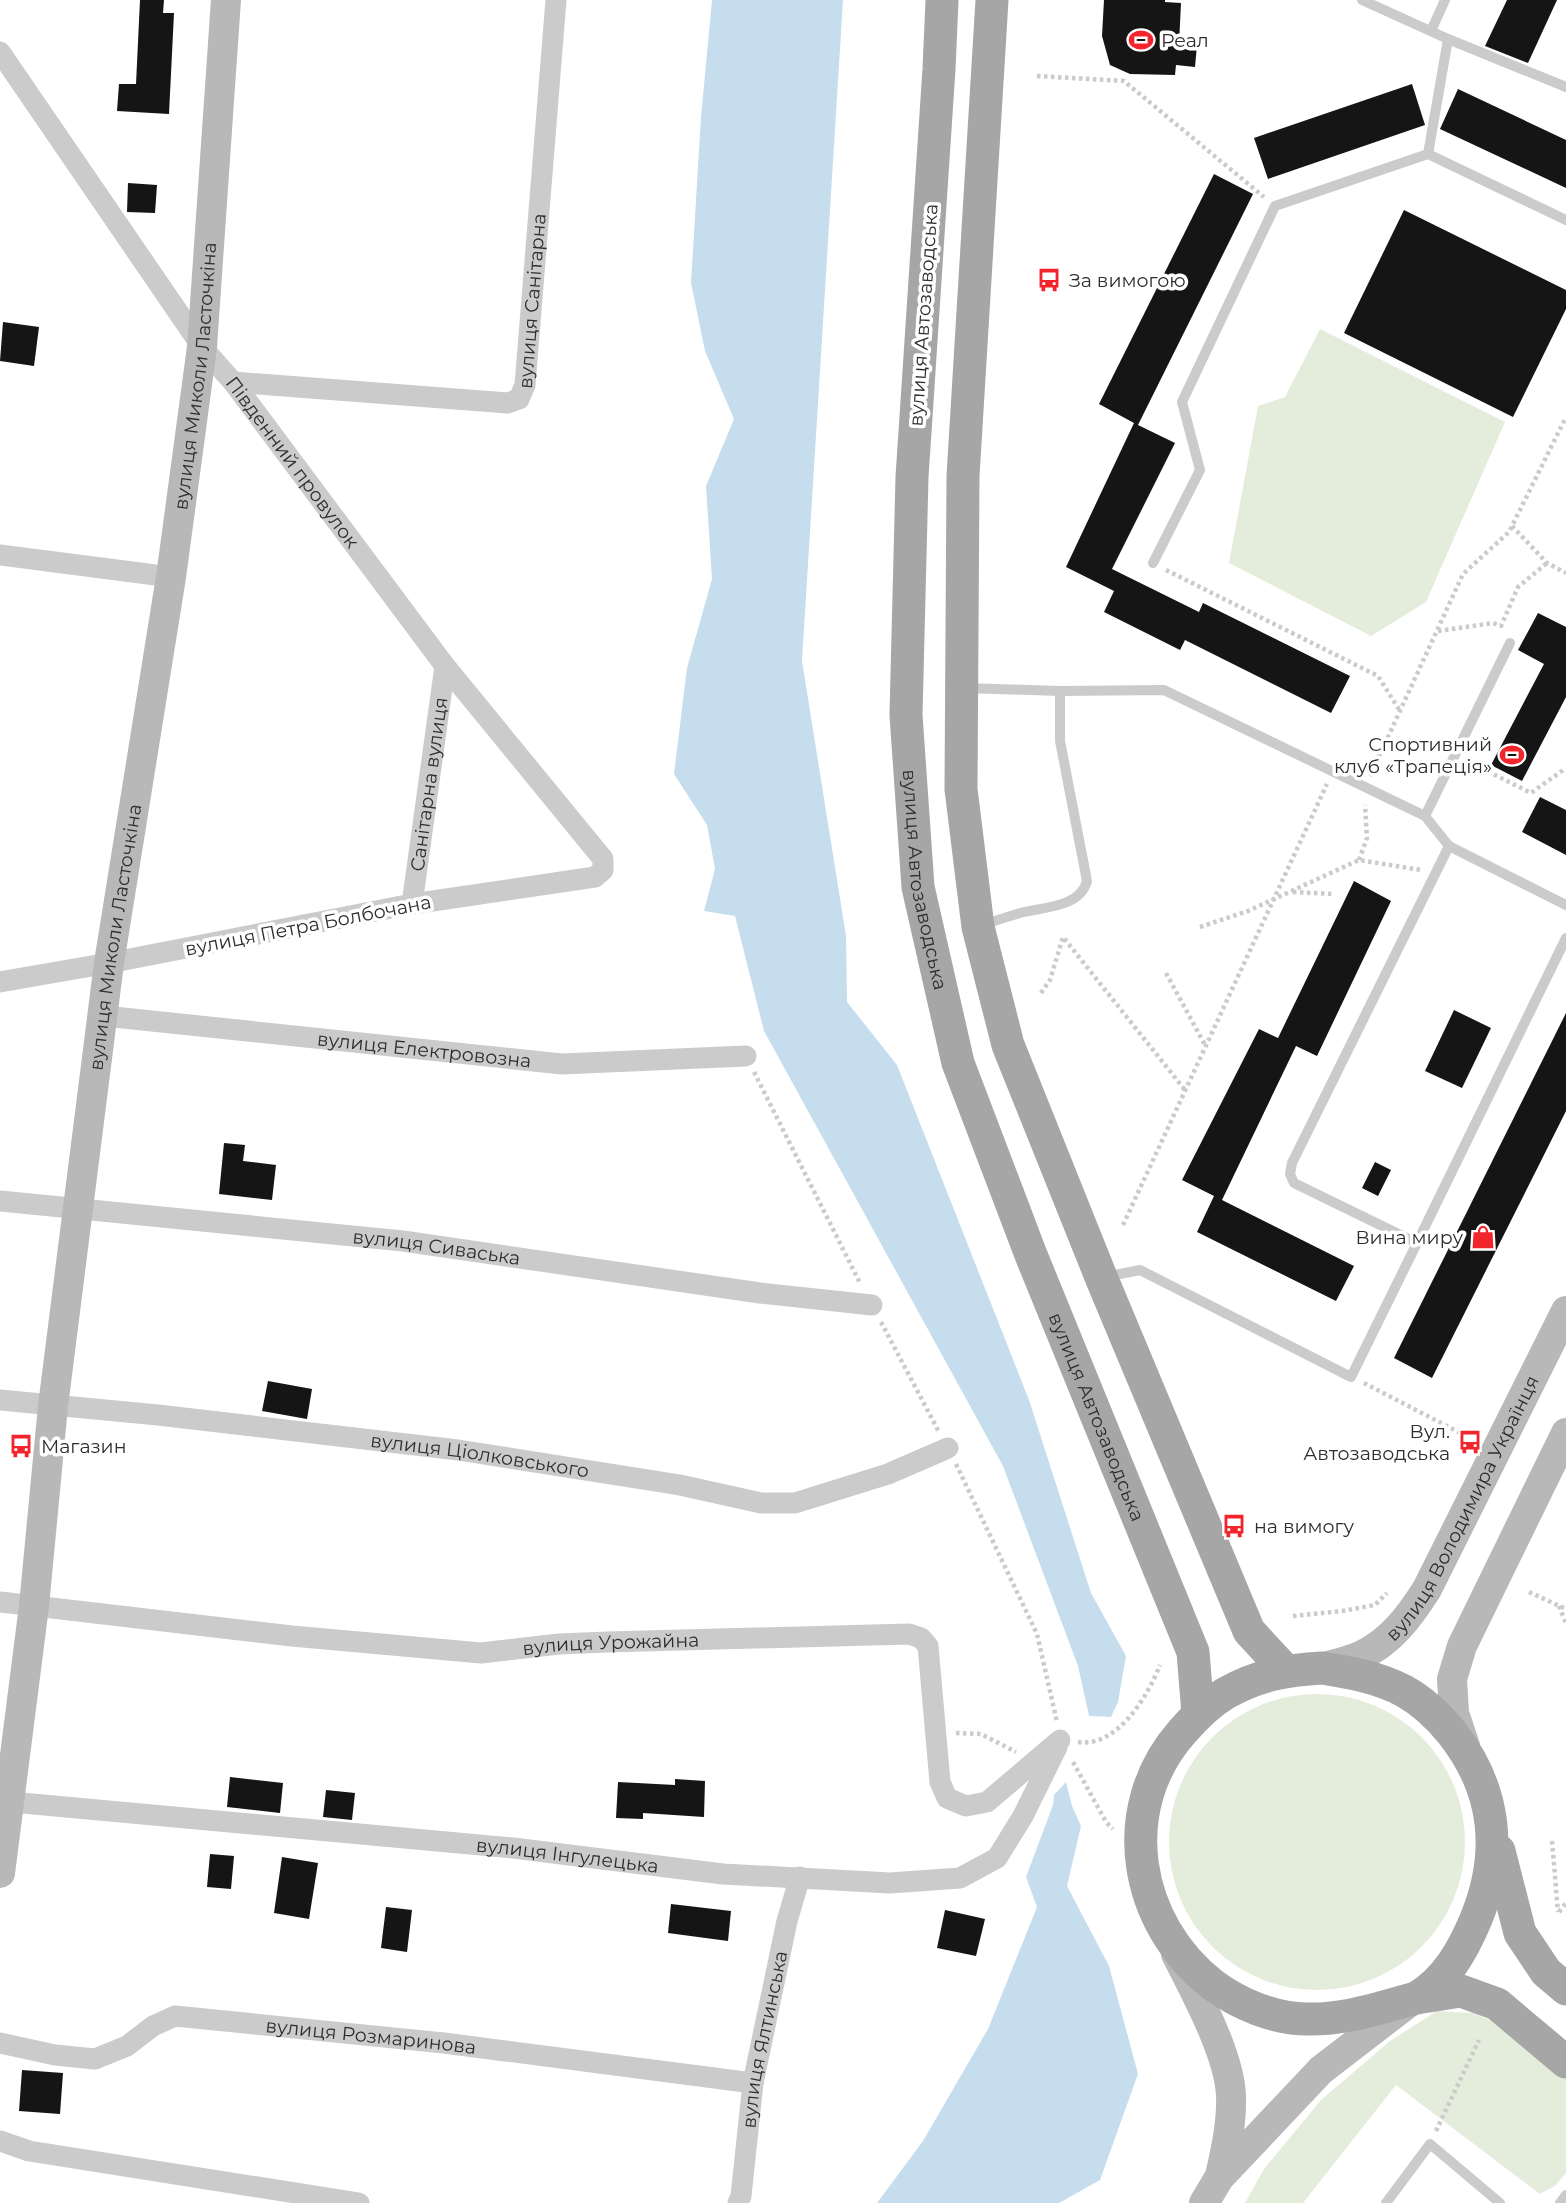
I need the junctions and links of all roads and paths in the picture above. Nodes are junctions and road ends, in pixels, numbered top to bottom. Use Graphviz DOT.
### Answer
graph roads {
  1 [pos="226,0"];
  2 [pos="556,0"];
  3 [pos="942,0"];
  4 [pos="992,0"];
  5 [pos="1362,0"];
  6 [pos="1446,0"];
  7 [pos="1431,32"];
  8 [pos="1448,39"];
  9 [pos="0,52"];
  10 [pos="1037,76"];
  11 [pos="1566,87"];
  12 [pos="1428,154"];
  13 [pos="1275,206"];
  14 [pos="1566,220"];
  15 [pos="202,347"];
  16 [pos="233,383"];
  17 [pos="1566,418"];
  18 [pos="963,476"];
  19 [pos="912,477"];
  20 [pos="1512,526"];
  21 [pos="0,555"];
  22 [pos="1153,563"];
  23 [pos="1547,563"];
  24 [pos="1566,573"];
  25 [pos="172,578"];
  26 [pos="1437,631"];
  27 [pos="1510,643"];
  28 [pos="444,666"];
  29 [pos="963,688"];
  30 [pos="1060,691"];
  31 [pos="1400,711"];
  32 [pos="1455,755"];
  33 [pos="1566,768"];
  34 [pos="1333,770"];
  35 [pos="1366,786"];
  36 [pos="1425,816"];
  37 [pos="1449,846"];
  38 [pos="603,859"];
  39 [pos="1359,860"];
  40 [pos="1436,872"];
  41 [pos="1289,892"];
  42 [pos="1332,894"];
  43 [pos="1274,898"];
  44 [pos="412,904"];
  45 [pos="1566,905"];
  46 [pos="978,927"];
  47 [pos="1200,928"];
  48 [pos="1566,938"];
  49 [pos="109,964"];
  50 [pos="1166,973"];
  51 [pos="0,982"];
  52 [pos="1041,993"];
  53 [pos="104,1016"];
  54 [pos="1205,1046"];
  55 [pos="746,1056"];
  56 [pos="1185,1090"];
  57 [pos="0,1201"];
  58 [pos="78,1208"];
  59 [pos="1123,1225"];
  60 [pos="1417,1243"];
  61 [pos="1101,1277"];
  62 [pos="872,1305"];
  63 [pos="1566,1311"];
  64 [pos="1351,1377"];
  65 [pos="0,1400"];
  66 [pos="53,1406"];
  67 [pos="1566,1433"];
  68 [pos="1468,1437"];
  69 [pos="948,1448"];
  70 [pos="1529,1592"];
  71 [pos="1387,1594"];
  72 [pos="0,1602"];
  73 [pos="34,1606"];
  74 [pos="1559,1606"];
  75 [pos="1566,1609"];
  76 [pos="1293,1616"];
  77 [pos="1566,1623"];
  78 [pos="1160,1665"];
  79 [pos="1322,1668"];
  80 [pos="1285,1670"];
  81 [pos="933,1712"];
  82 [pos="1198,1714"];
  83 [pos="1060,1740"];
  84 [pos="1468,1753"];
  85 [pos="4,1801"];
  86 [pos="1491,1821"];
  87 [pos="1552,1841"];
  88 [pos="1141,1859"];
  89 [pos="0,1873"];
  90 [pos="800,1877"];
  91 [pos="1566,1903"];
  92 [pos="1168,1938"];
  93 [pos="1566,1989"];
  94 [pos="1416,1998"];
  95 [pos="1479,2040"];
  96 [pos="0,2043"];
  97 [pos="1566,2062"];
  98 [pos="753,2083"];
  99 [pos="0,2141"];
  100 [pos="1430,2144"];
  101 [pos="1219,2178"];
  102 [pos="1566,2196"];
  103 [pos="359,2203"];
  104 [pos="738,2203"];
  105 [pos="1204,2203"];
  106 [pos="1386,2203"];
  107 [pos="1500,2203"];
  108 [pos="1560,2203"];
  1 -- 15 [label="street, вулиця Миколи Ласточкіна"];
  2 -- 16 [label="street, вулиця Санітарна"];
  3 -- 19 [label="main road, вулиця Автозаводська"];
  4 -- 18 [label="main road"];
  5 -- 7 [label="lane"];
  6 -- 7 [label="lane"];
  7 -- 8 [label="lane"];
  8 -- 11 [label="lane"];
  8 -- 12 [label="lane"];
  9 -- 15 [label="street, Південний провулок"];
  10 -- 13 [label="path"];
  12 -- 13 [label="lane"];
  12 -- 14 [label="lane"];
  13 -- 22 [label="lane"];
  15 -- 16 [label="street, Південний провулок"];
  15 -- 25 [label="street, вулиця Миколи Ласточкіна"];
  16 -- 28 [label="street, Південний провулок"];
  17 -- 20 [label="path"];
  18 -- 19 [label="main road"];
  18 -- 29 [label="main road"];
  19 -- 82 [label="main road, вулиця Автозаводська"];
  20 -- 23 [label="path"];
  20 -- 26 [label="path"];
  21 -- 25 [label="street"];
  22 -- 31 [label="path"];
  23 -- 24 [label="path"];
  23 -- 26 [label="path"];
  25 -- 49 [label="street, вулиця Миколи Ласточкіна"];
  26 -- 31 [label="path"];
  27 -- 32 [label="lane"];
  28 -- 38 [label="street, Південний провулок"];
  28 -- 44 [label="street, Санітарна вулиця"];
  29 -- 30 [label="lane"];
  29 -- 46 [label="main road"];
  30 -- 34 [label="lane"];
  30 -- 46 [label="lane"];
  31 -- 35 [label="path"];
  32 -- 33 [label="path"];
  32 -- 36 [label="lane"];
  34 -- 35 [label="lane"];
  34 -- 43 [label="path"];
  35 -- 36 [label="lane"];
  35 -- 39 [label="path"];
  36 -- 37 [label="lane"];
  37 -- 40 [label="lane"];
  37 -- 45 [label="lane"];
  38 -- 44 [label="street, вулиця Петра Болбочана"];
  39 -- 40 [label="path"];
  39 -- 41 [label="path"];
  40 -- 60 [label="lane"];
  41 -- 42 [label="path"];
  41 -- 43 [label="path"];
  43 -- 47 [label="path"];
  43 -- 54 [label="path"];
  44 -- 49 [label="street, вулиця Петра Болбочана"];
  46 -- 61 [label="main road"];
  48 -- 60 [label="lane"];
  49 -- 51 [label="street, вулиця Петра Болбочана"];
  49 -- 53 [label="street, вулиця Миколи Ласточкіна"];
  50 -- 54 [label="path"];
  52 -- 56 [label="path"];
  53 -- 55 [label="street, вулиця Електровозна"];
  53 -- 58 [label="street, вулиця Миколи Ласточкіна"];
  54 -- 56 [label="path"];
  55 -- 62 [label="path"];
  56 -- 59 [label="path"];
  57 -- 58 [label="street, вулиця Сиваська"];
  58 -- 62 [label="street, вулиця Сиваська"];
  58 -- 66 [label="street, вулиця Миколи Ласточкіна"];
  60 -- 64 [label="lane"];
  61 -- 64 [label="lane"];
  61 -- 80 [label="main road"];
  62 -- 69 [label="path"];
  63 -- 79 [label="street, вулиця Володимира Українця"];
  64 -- 68 [label="path"];
  65 -- 66 [label="street, вулиця Ціолковського"];
  66 -- 69 [label="street, вулиця Ціолковського"];
  66 -- 73 [label="street, вулиця Миколи Ласточкіна"];
  67 -- 84 [label="street, вулиця Володимира Українця"];
  69 -- 83 [label="path"];
  70 -- 74 [label="path"];
  71 -- 76 [label="path"];
  72 -- 73 [label="street, вулиця Урожайна"];
  73 -- 81 [label="street, вулиця Урожайна"];
  73 -- 85 [label="street, вулиця Миколи Ласточкіна"];
  74 -- 75 [label="path"];
  74 -- 77 [label="path"];
  78 -- 83 [label="path"];
  79 -- 80 [label="main road, вулиця Володимира Українця"];
  79 -- 84 [label="main road, вулиця Володимира Українця"];
  80 -- 82 [label="main road, вулиця Володимира Українця"];
  81 -- 83 [label="path"];
  81 -- 83 [label="street, вулиця Урожайна"];
  82 -- 88 [label="main road, вулиця Володимира Українця"];
  83 -- 88 [label="path"];
  83 -- 90 [label="street, вулиця Інгулецька"];
  84 -- 86 [label="main road, вулиця Володимира Українця"];
  85 -- 89 [label="street, вулиця Миколи Ласточкіна"];
  85 -- 90 [label="street, вулиця Інгулецька"];
  86 -- 93 [label="main road"];
  86 -- 94 [label="main road, вулиця Володимира Українця"];
  87 -- 91 [label="path"];
  88 -- 92 [label="main road, вулиця Володимира Українця"];
  90 -- 98 [label="street, вулиця Ялтинська"];
  92 -- 94 [label="main road, вулиця Володимира Українця"];
  92 -- 101 [label="street, вулиця Володимира Українця"];
  94 -- 97 [label="main road"];
  94 -- 101 [label="street, вулиця Володимира Українця"];
  95 -- 100 [label="path"];
  96 -- 98 [label="street, вулиця Розмаринова"];
  98 -- 104 [label="street, вулиця Ялтинська"];
  99 -- 103 [label="street"];
  100 -- 106 [label="lane"];
  100 -- 107 [label="lane"];
  101 -- 105 [label="street, вулиця Володимира Українця"];
  102 -- 108 [label="lane"];
}
